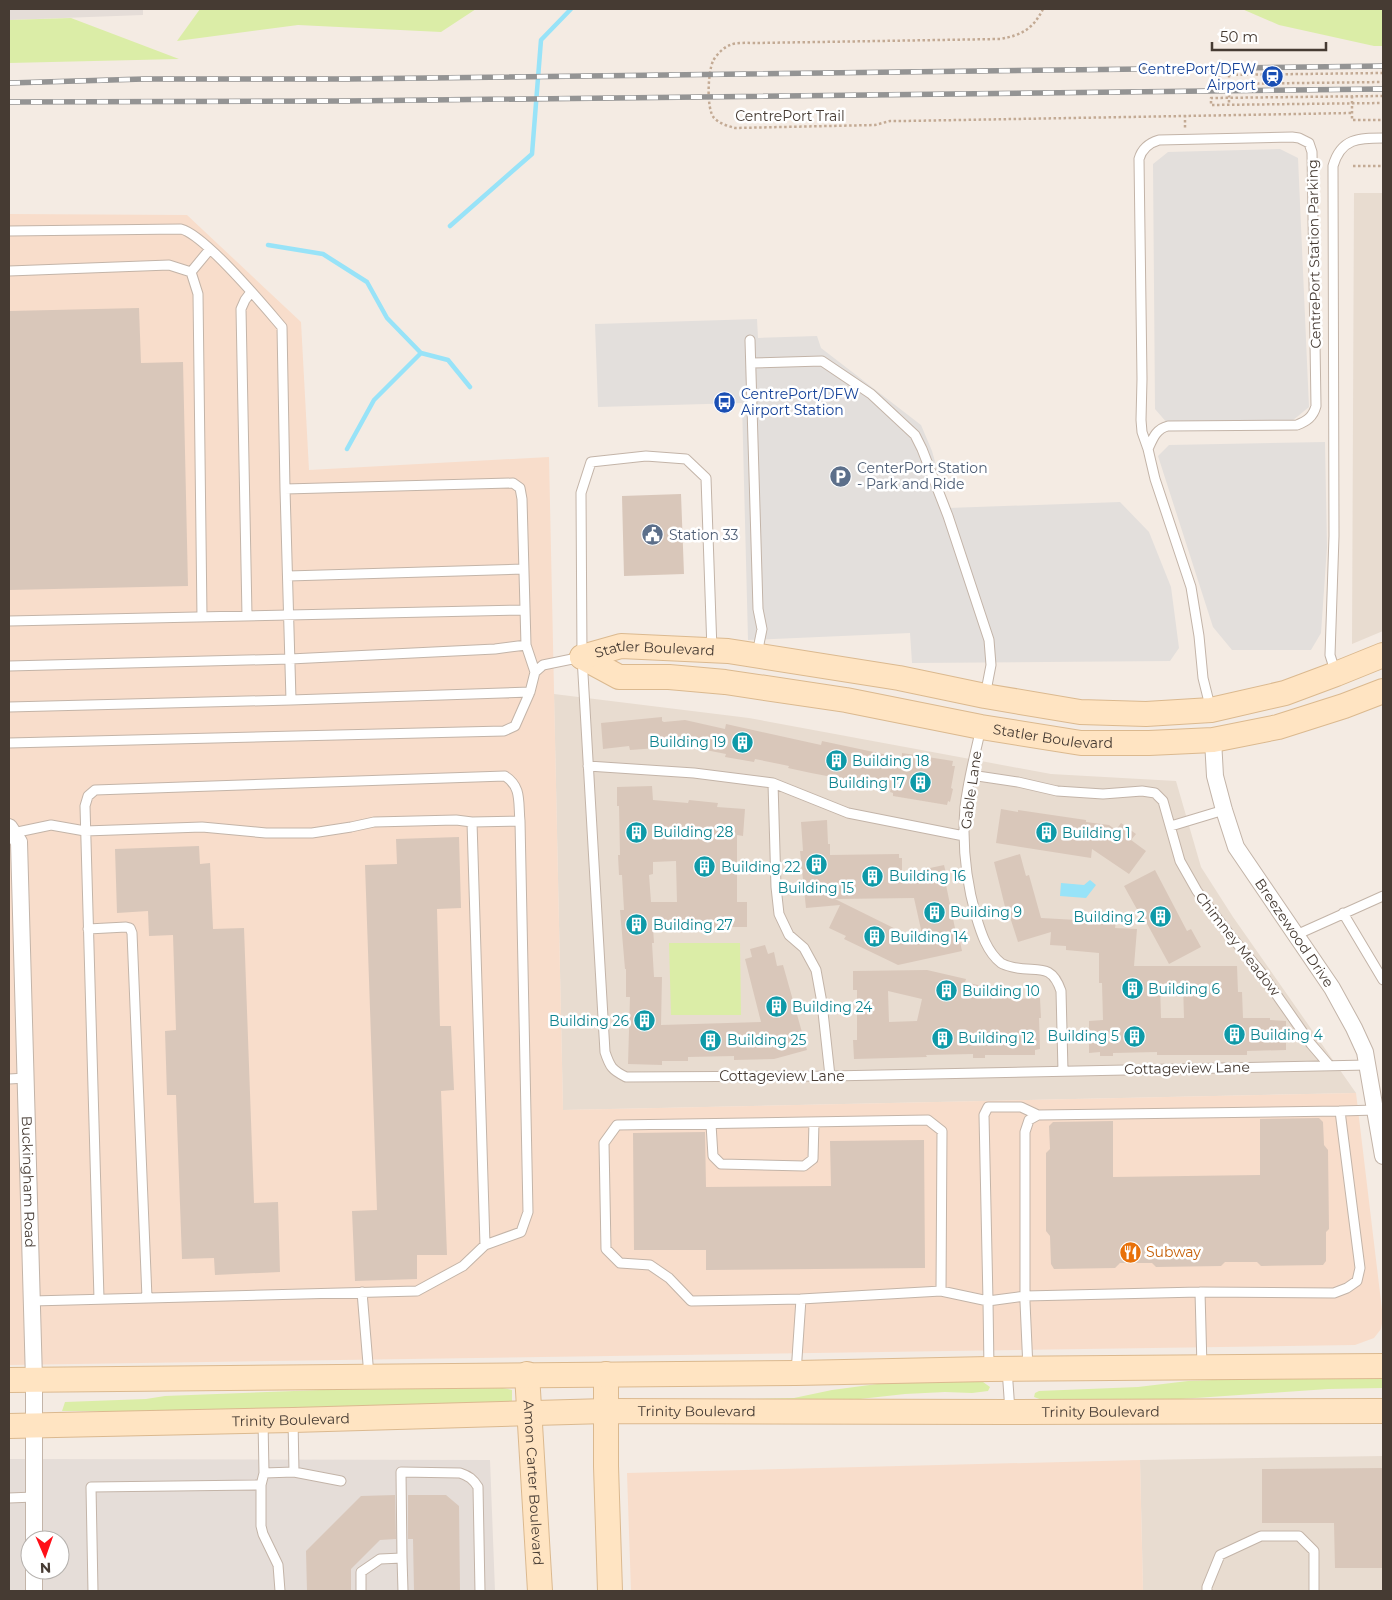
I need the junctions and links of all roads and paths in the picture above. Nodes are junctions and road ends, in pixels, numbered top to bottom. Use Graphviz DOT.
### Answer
graph roads {
  1 [pos="1043,9"];
  2 [pos="1383,73"];
  3 [pos="1229,75"];
  4 [pos="1383,82"];
  5 [pos="1229,84"];
  6 [pos="1352,96"];
  7 [pos="1383,96"];
  8 [pos="1229,97"];
  9 [pos="1352,103"];
  10 [pos="1383,103"];
  11 [pos="1229,105"];
  12 [pos="1352,113"];
  13 [pos="1383,120"];
  14 [pos="1383,138"];
  15 [pos="1353,166"];
  16 [pos="1383,166"];
  17 [pos="9,231"];
  18 [pos="210,248"];
  19 [pos="9,271"];
  20 [pos="192,272"];
  21 [pos="251,292"];
  22 [pos="750,340"];
  23 [pos="751,363"];
  24 [pos="1148,449"];
  25 [pos="285,490"];
  26 [pos="523,569"];
  27 [pos="288,576"];
  28 [pos="524,610"];
  29 [pos="289,615"];
  30 [pos="247,616"];
  31 [pos="202,617"];
  32 [pos="9,621"];
  33 [pos="526,645"];
  34 [pos="712,650"];
  35 [pos="757,655"];
  36 [pos="1383,655"];
  37 [pos="582,657"];
  38 [pos="290,659"];
  39 [pos="9,666"];
  40 [pos="535,672"];
  41 [pos="1336,674"];
  42 [pos="1383,691"];
  43 [pos="530,692"];
  44 [pos="985,696"];
  45 [pos="291,700"];
  46 [pos="9,707"];
  47 [pos="1212,710"];
  48 [pos="981,727"];
  49 [pos="1213,740"];
  50 [pos="9,743"];
  51 [pos="588,766"];
  52 [pos="971,776"];
  53 [pos="773,783"];
  54 [pos="1224,810"];
  55 [pos="520,821"];
  56 [pos="472,822"];
  57 [pos="1171,826"];
  58 [pos="11,830"];
  59 [pos="85,830"];
  60 [pos="964,836"];
  61 [pos="1383,896"];
  62 [pos="1343,913"];
  63 [pos="88,929"];
  64 [pos="1296,935"];
  65 [pos="1383,980"];
  66 [pos="1329,1065"];
  67 [pos="1368,1065"];
  68 [pos="1063,1071"];
  69 [pos="830,1076"];
  70 [pos="26,1078"];
  71 [pos="9,1079"];
  72 [pos="1379,1109"];
  73 [pos="1340,1111"];
  74 [pos="1038,1115"];
  75 [pos="814,1122"];
  76 [pos="711,1124"];
  77 [pos="1383,1156"];
  78 [pos="485,1245"];
  79 [pos="942,1291"];
  80 [pos="362,1292"];
  81 [pos="1200,1292"];
  82 [pos="1025,1296"];
  83 [pos="147,1298"];
  84 [pos="801,1298"];
  85 [pos="99,1299"];
  86 [pos="988,1300"];
  87 [pos="32,1301"];
  88 [pos="1383,1366"];
  89 [pos="1202,1368"];
  90 [pos="1008,1369"];
  91 [pos="796,1373"];
  92 [pos="528,1374"];
  93 [pos="606,1374"];
  94 [pos="369,1376"];
  95 [pos="9,1380"];
  96 [pos="34,1380"];
  97 [pos="606,1410"];
  98 [pos="1383,1411"];
  99 [pos="1010,1412"];
  100 [pos="530,1413"];
  101 [pos="263,1420"];
  102 [pos="293,1420"];
  103 [pos="9,1426"];
  104 [pos="34,1426"];
  105 [pos="294,1472"];
  106 [pos="264,1474"];
  107 [pos="341,1481"];
  108 [pos="260,1485"];
  109 [pos="34,1497"];
  110 [pos="9,1498"];
  111 [pos="34,1530"];
  112 [pos="402,1558"];
  113 [pos="93,1591"];
  114 [pos="280,1591"];
  115 [pos="361,1591"];
  116 [pos="403,1591"];
  117 [pos="480,1591"];
  118 [pos="540,1591"];
  119 [pos="610,1591"];
  120 [pos="1207,1591"];
  121 [pos="1314,1591"];
  1 -- 12 [label="path, CentrePort Trail"];
  2 -- 3 [label="path"];
  3 -- 5 [label="path"];
  3 -- 5 [label="path"];
  4 -- 5 [label="path"];
  5 -- 8 [label="path"];
  6 -- 7 [label="path"];
  6 -- 8 [label="path"];
  6 -- 9 [label="path"];
  8 -- 11 [label="path"];
  8 -- 11 [label="path"];
  9 -- 10 [label="path"];
  9 -- 11 [label="path"];
  9 -- 12 [label="path"];
  12 -- 13 [label="path"];
  14 -- 41 [label="lane"];
  15 -- 16 [label="path"];
  17 -- 18 [label="lane"];
  18 -- 20 [label="lane"];
  18 -- 21 [label="lane"];
  19 -- 20 [label="lane"];
  20 -- 31 [label="lane"];
  21 -- 25 [label="lane"];
  21 -- 30 [label="lane"];
  22 -- 23 [label="lane"];
  23 -- 35 [label="lane"];
  23 -- 44 [label="lane"];
  24 -- 24 [label="lane, CentrePort Station Parking"];
  24 -- 47 [label="lane, CentrePort Station Parking"];
  25 -- 26 [label="lane"];
  25 -- 27 [label="lane"];
  26 -- 27 [label="lane"];
  26 -- 28 [label="lane"];
  27 -- 29 [label="lane"];
  28 -- 29 [label="lane"];
  28 -- 33 [label="lane"];
  29 -- 30 [label="lane"];
  29 -- 38 [label="lane"];
  30 -- 31 [label="lane"];
  31 -- 32 [label="lane"];
  33 -- 38 [label="lane"];
  33 -- 40 [label="lane"];
  34 -- 35 [label="main road, Statler Boulevard"];
  34 -- 37 [label="main road, Statler Boulevard"];
  34 -- 37 [label="lane, Cottageview Lane"];
  35 -- 44 [label="main road, Statler Boulevard"];
  36 -- 41 [label="main road, Statler Boulevard"];
  37 -- 40 [label="lane"];
  37 -- 48 [label="main road, Statler Boulevard"];
  37 -- 51 [label="lane, Cottageview Lane"];
  38 -- 39 [label="lane"];
  38 -- 45 [label="lane"];
  40 -- 43 [label="lane"];
  41 -- 47 [label="main road, Statler Boulevard"];
  42 -- 49 [label="main road, Statler Boulevard"];
  43 -- 45 [label="lane"];
  43 -- 50 [label="lane"];
  44 -- 47 [label="main road, Statler Boulevard"];
  44 -- 48 [label="main road"];
  45 -- 46 [label="lane"];
  47 -- 49 [label="main road, Breezewood Drive"];
  48 -- 49 [label="main road, Statler Boulevard"];
  48 -- 52 [label="lane, Gable Lane"];
  49 -- 54 [label="street, Breezewood Drive"];
  51 -- 53 [label="lane"];
  51 -- 69 [label="lane, Cottageview Lane"];
  52 -- 57 [label="lane, Chimney Meadow"];
  52 -- 60 [label="lane, Gable Lane"];
  53 -- 60 [label="lane"];
  53 -- 69 [label="lane"];
  54 -- 57 [label="lane"];
  54 -- 64 [label="street, Breezewood Drive"];
  55 -- 56 [label="lane"];
  55 -- 59 [label="lane"];
  55 -- 78 [label="lane"];
  56 -- 59 [label="lane"];
  56 -- 78 [label="lane"];
  57 -- 66 [label="lane, Chimney Meadow"];
  58 -- 59 [label="lane"];
  58 -- 70 [label="street, Buckingham Road"];
  59 -- 63 [label="lane"];
  60 -- 68 [label="lane, Gable Lane"];
  61 -- 62 [label="lane"];
  62 -- 64 [label="lane"];
  62 -- 65 [label="lane"];
  63 -- 83 [label="lane"];
  63 -- 85 [label="lane"];
  64 -- 67 [label="street, Breezewood Drive"];
  66 -- 67 [label="lane, Cottageview Lane"];
  66 -- 68 [label="lane, Cottageview Lane"];
  67 -- 72 [label="street, Breezewood Drive"];
  68 -- 69 [label="lane, Cottageview Lane"];
  70 -- 71 [label="lane"];
  70 -- 87 [label="street, Buckingham Road"];
  72 -- 73 [label="lane"];
  72 -- 77 [label="street, Breezewood Drive"];
  73 -- 74 [label="lane"];
  73 -- 81 [label="lane"];
  74 -- 82 [label="lane"];
  74 -- 86 [label="lane"];
  75 -- 76 [label="lane"];
  75 -- 76 [label="lane"];
  75 -- 79 [label="lane"];
  76 -- 84 [label="lane"];
  78 -- 80 [label="lane"];
  79 -- 84 [label="lane"];
  79 -- 86 [label="lane"];
  80 -- 83 [label="lane"];
  80 -- 94 [label="lane"];
  81 -- 82 [label="lane"];
  81 -- 89 [label="lane"];
  82 -- 86 [label="lane"];
  82 -- 90 [label="lane"];
  83 -- 85 [label="lane"];
  84 -- 91 [label="lane"];
  85 -- 87 [label="lane"];
  86 -- 90 [label="lane"];
  87 -- 96 [label="street, Buckingham Road"];
  88 -- 89 [label="main road"];
  89 -- 90 [label="main road"];
  90 -- 91 [label="main road"];
  90 -- 99 [label="lane"];
  91 -- 93 [label="main road"];
  92 -- 93 [label="main road"];
  92 -- 94 [label="main road"];
  92 -- 100 [label="main road, Amon Carter Boulevard"];
  93 -- 97 [label="main road"];
  94 -- 96 [label="main road"];
  95 -- 96 [label="main road"];
  96 -- 104 [label="street, Buckingham Road"];
  97 -- 99 [label="main road, Trinity Boulevard"];
  97 -- 100 [label="main road, Trinity Boulevard"];
  97 -- 119 [label="main road"];
  98 -- 99 [label="main road, Trinity Boulevard"];
  100 -- 102 [label="main road, Trinity Boulevard"];
  100 -- 118 [label="main road, Amon Carter Boulevard"];
  101 -- 102 [label="main road, Trinity Boulevard"];
  101 -- 104 [label="main road, Trinity Boulevard"];
  101 -- 106 [label="lane"];
  102 -- 105 [label="lane"];
  103 -- 104 [label="main road, Trinity Boulevard"];
  104 -- 109 [label="street, Buckingham Road"];
  105 -- 106 [label="lane"];
  105 -- 107 [label="lane"];
  106 -- 108 [label="lane"];
  108 -- 113 [label="lane"];
  108 -- 114 [label="lane"];
  109 -- 110 [label="lane"];
  109 -- 111 [label="street, Buckingham Road"];
  112 -- 115 [label="lane"];
  112 -- 116 [label="lane"];
  112 -- 117 [label="lane"];
  120 -- 121 [label="lane"];
}
